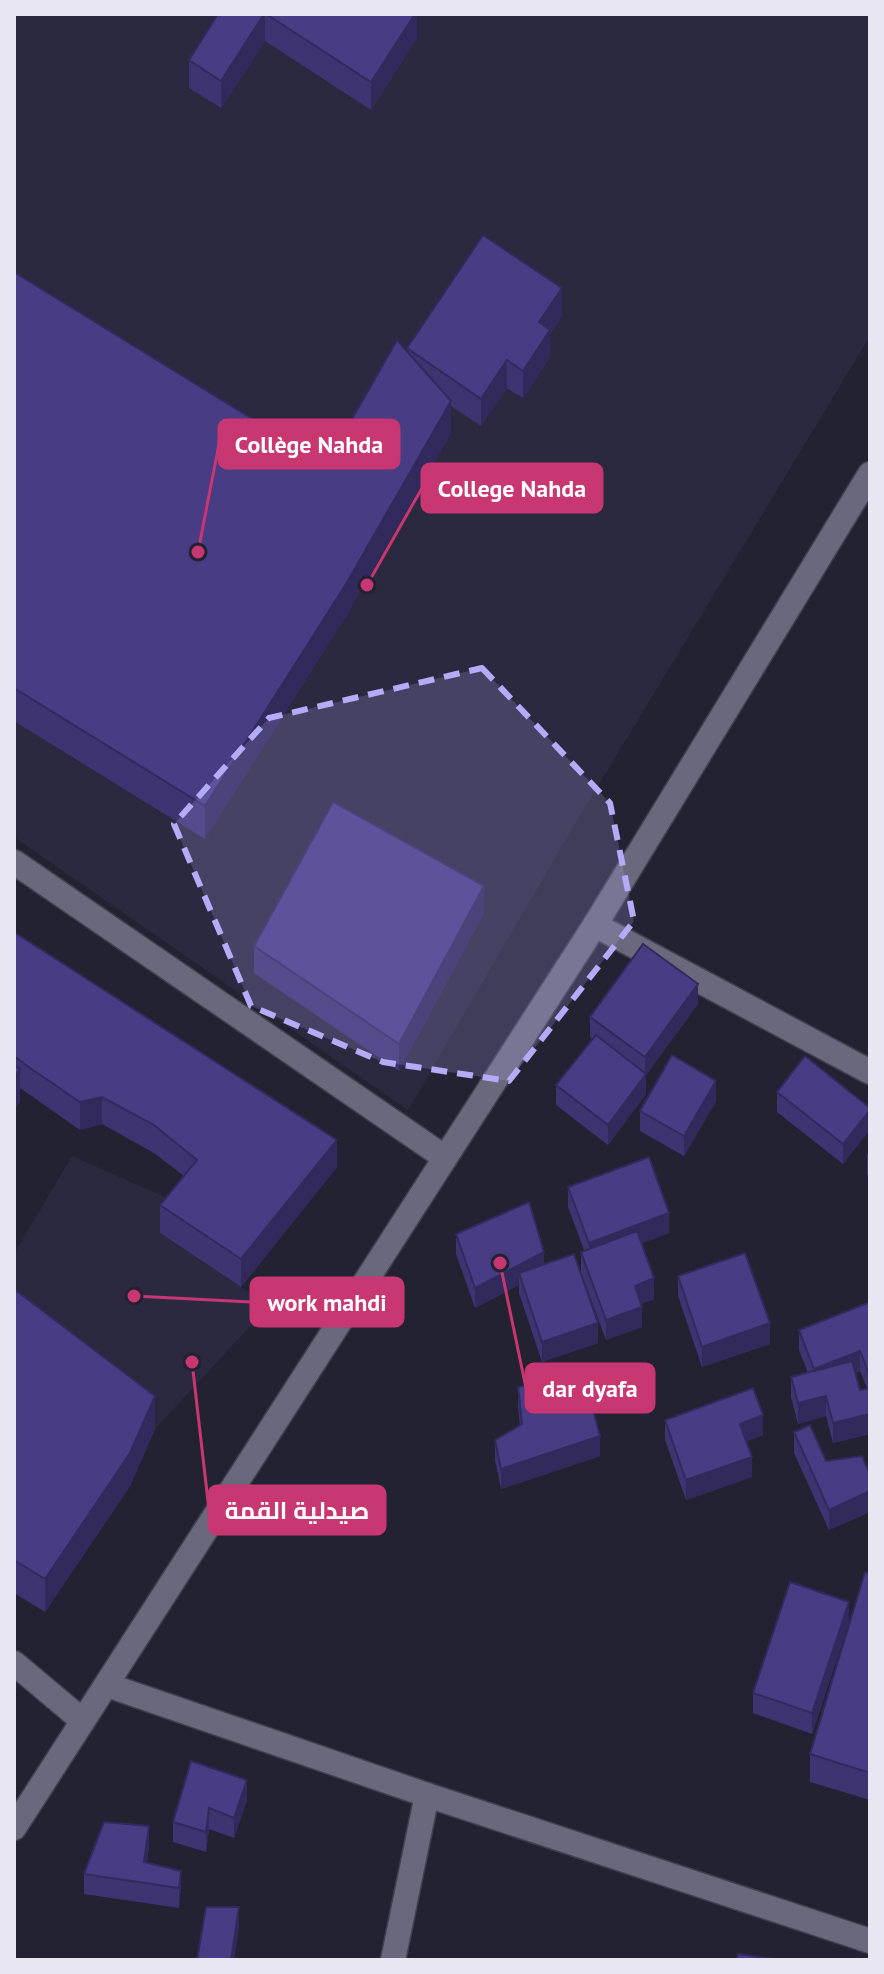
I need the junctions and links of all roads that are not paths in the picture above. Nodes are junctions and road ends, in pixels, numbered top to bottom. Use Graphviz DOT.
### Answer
graph roads {
  1 [pos="870,474"];
  2 [pos="14,862"];
  3 [pos="595,925"];
  4 [pos="870,1072"];
  5 [pos="444,1157"];
  6 [pos="14,1663"];
  7 [pos="107,1685"];
  8 [pos="83,1721"];
  9 [pos="427,1795"];
  10 [pos="14,1828"];
  11 [pos="870,1941"];
  12 [pos="393,1960"];
  1 -- 3 [label="street"];
  2 -- 5 [label="street"];
  3 -- 4 [label="street"];
  3 -- 5 [label="street"];
  5 -- 7 [label="street"];
  6 -- 8 [label="street"];
  7 -- 8 [label="street"];
  7 -- 9 [label="street"];
  8 -- 10 [label="street"];
  9 -- 11 [label="street"];
  9 -- 12 [label="street"];
}
